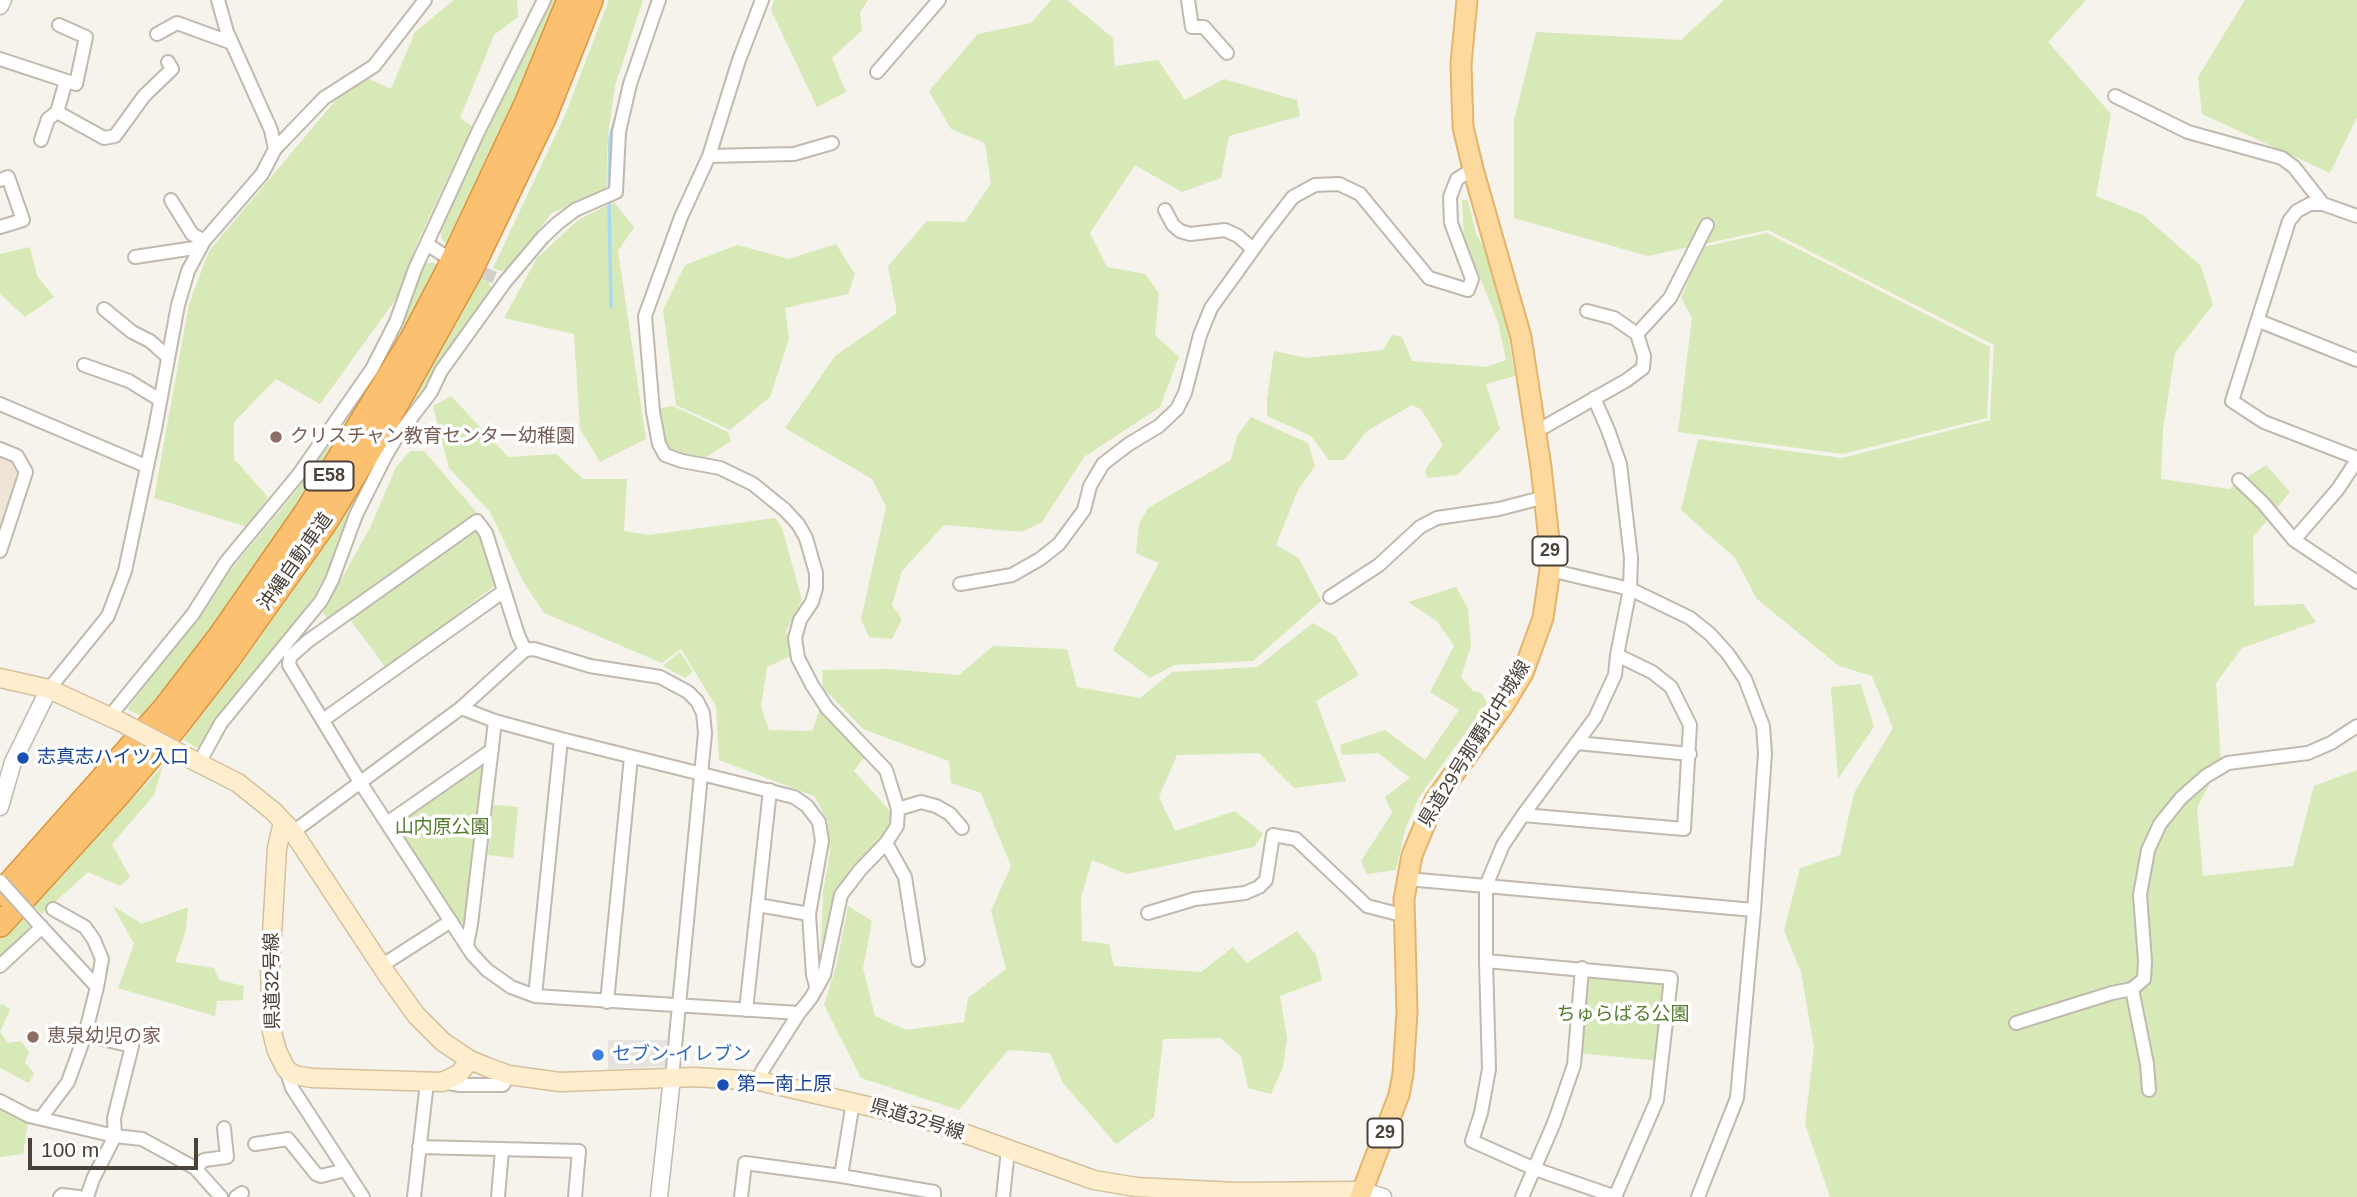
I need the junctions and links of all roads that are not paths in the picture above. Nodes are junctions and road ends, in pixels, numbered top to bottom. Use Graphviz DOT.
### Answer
graph roads {
  1 [pos="4,0"];
  2 [pos="218,0"];
  3 [pos="425,0"];
  4 [pos="544,0"];
  5 [pos="569,0"];
  6 [pos="590,0"];
  7 [pos="659,0"];
  8 [pos="762,0"];
  9 [pos="939,0"];
  10 [pos="1188,0"];
  11 [pos="1467,0"];
  12 [pos="0,6"];
  13 [pos="59,25"];
  14 [pos="157,34"];
  15 [pos="232,43"];
  16 [pos="1227,53"];
  17 [pos="0,59"];
  18 [pos="168,62"];
  19 [pos="877,72"];
  20 [pos="66,81"];
  21 [pos="2115,96"];
  22 [pos="57,112"];
  23 [pos="41,140"];
  24 [pos="832,143"];
  25 [pos="275,149"];
  26 [pos="709,156"];
  27 [pos="1473,169"];
  28 [pos="0,180"];
  29 [pos="171,200"];
  30 [pos="2323,204"];
  31 [pos="1165,210"];
  32 [pos="2357,216"];
  33 [pos="1707,225"];
  34 [pos="0,227"];
  35 [pos="203,244"];
  36 [pos="426,244"];
  37 [pos="1253,249"];
  38 [pos="442,254"];
  39 [pos="135,257"];
  40 [pos="104,309"];
  41 [pos="1587,311"];
  42 [pos="2259,321"];
  43 [pos="1637,334"];
  44 [pos="168,357"];
  45 [pos="2357,360"];
  46 [pos="85,365"];
  47 [pos="1594,398"];
  48 [pos="160,400"];
  49 [pos="0,404"];
  50 [pos="1536,429"];
  51 [pos="0,449"];
  52 [pos="2357,459"];
  53 [pos="146,466"];
  54 [pos="2239,480"];
  55 [pos="1545,497"];
  56 [pos="2294,540"];
  57 [pos="0,551"];
  58 [pos="1550,570"];
  59 [pos="2357,582"];
  60 [pos="960,584"];
  61 [pos="1630,589"];
  62 [pos="504,590"];
  63 [pos="1330,597"];
  64 [pos="298,629"];
  65 [pos="308,641"];
  66 [pos="525,650"];
  67 [pos="1617,656"];
  68 [pos="0,678"];
  69 [pos="49,689"];
  70 [pos="461,708"];
  71 [pos="116,719"];
  72 [pos="323,720"];
  73 [pos="495,721"];
  74 [pos="2357,726"];
  75 [pos="561,739"];
  76 [pos="1577,743"];
  77 [pos="492,750"];
  78 [pos="1690,754"];
  79 [pos="631,757"];
  80 [pos="192,760"];
  81 [pos="700,772"];
  82 [pos="360,782"];
  83 [pos="770,790"];
  84 [pos="0,807"];
  85 [pos="898,809"];
  86 [pos="1523,815"];
  87 [pos="387,823"];
  88 [pos="288,827"];
  89 [pos="962,828"];
  90 [pos="886,843"];
  91 [pos="1407,879"];
  92 [pos="0,881"];
  93 [pos="1486,886"];
  94 [pos="0,894"];
  95 [pos="758,905"];
  96 [pos="53,909"];
  97 [pos="1754,910"];
  98 [pos="1148,913"];
  99 [pos="1404,913"];
  100 [pos="809,914"];
  101 [pos="451,921"];
  102 [pos="39,924"];
  103 [pos="0,925"];
  104 [pos="467,945"];
  105 [pos="918,960"];
  106 [pos="1486,961"];
  107 [pos="0,966"];
  108 [pos="381,966"];
  109 [pos="1582,968"];
  110 [pos="816,986"];
  111 [pos="97,987"];
  112 [pos="2132,989"];
  113 [pos="535,996"];
  114 [pos="607,1002"];
  115 [pos="679,1006"];
  116 [pos="746,1010"];
  117 [pos="799,1013"];
  118 [pos="2017,1023"];
  119 [pos="85,1035"];
  120 [pos="470,1060"];
  121 [pos="286,1069"];
  122 [pos="509,1075"];
  123 [pos="671,1078"];
  124 [pos="759,1081"];
  125 [pos="434,1082"];
  126 [pos="2149,1090"];
  127 [pos="0,1101"];
  128 [pos="853,1102"];
  129 [pos="41,1118"];
  130 [pos="225,1128"];
  131 [pos="115,1136"];
  132 [pos="255,1144"];
  133 [pos="419,1147"];
  134 [pos="502,1150"];
  135 [pos="1008,1150"];
  136 [pos="195,1168"];
  137 [pos="1535,1169"];
  138 [pos="345,1170"];
  139 [pos="841,1176"];
  140 [pos="1362,1194"];
  141 [pos="214,1195"];
  142 [pos="60,1197"];
  143 [pos="79,1197"];
  144 [pos="87,1197"];
  145 [pos="363,1197"];
  146 [pos="414,1197"];
  147 [pos="498,1197"];
  148 [pos="575,1197"];
  149 [pos="659,1197"];
  150 [pos="741,1197"];
  151 [pos="933,1197"];
  152 [pos="1003,1197"];
  153 [pos="1383,1197"];
  154 [pos="1522,1197"];
  155 [pos="1615,1197"];
  156 [pos="1698,1197"];
  1 -- 12 [label="street"];
  2 -- 15 [label="street"];
  3 -- 25 [label="street"];
  4 -- 36 [label="street"];
  5 -- 94 [label="highway, 沖縄自動車道 / E58"];
  6 -- 103 [label="highway, 沖縄自動車道 / E58"];
  7 -- 64 [label="street"];
  8 -- 26 [label="street"];
  9 -- 19 [label="street"];
  10 -- 16 [label="street"];
  11 -- 27 [label="main road, 県道29号那覇北中城線 / 29"];
  13 -- 20 [label="street"];
  14 -- 15 [label="street"];
  15 -- 25 [label="street"];
  17 -- 20 [label="street"];
  18 -- 22 [label="street"];
  20 -- 22 [label="street"];
  21 -- 30 [label="street"];
  22 -- 23 [label="street"];
  24 -- 26 [label="street"];
  25 -- 35 [label="street"];
  26 -- 85 [label="street"];
  27 -- 37 [label="street"];
  27 -- 50 [label="main road, 県道29号那覇北中城線 / 29"];
  28 -- 34 [label="street"];
  29 -- 35 [label="street"];
  30 -- 32 [label="street"];
  30 -- 42 [label="street"];
  31 -- 37 [label="street"];
  33 -- 43 [label="street"];
  35 -- 39 [label="street"];
  35 -- 44 [label="street"];
  36 -- 38 [label="street"];
  36 -- 71 [label="street"];
  37 -- 60 [label="street"];
  40 -- 44 [label="street"];
  41 -- 43 [label="street"];
  42 -- 45 [label="street"];
  42 -- 52 [label="street"];
  43 -- 47 [label="street"];
  44 -- 48 [label="street"];
  46 -- 48 [label="street"];
  47 -- 50 [label="street"];
  47 -- 61 [label="street"];
  48 -- 53 [label="street"];
  49 -- 53 [label="street"];
  50 -- 55 [label="main road, 県道29号那覇北中城線 / 29"];
  51 -- 57 [label="street"];
  52 -- 56 [label="street"];
  53 -- 69 [label="street"];
  54 -- 56 [label="street"];
  55 -- 58 [label="main road, 県道29号那覇北中城線 / 29"];
  55 -- 63 [label="street"];
  56 -- 59 [label="street"];
  58 -- 61 [label="street"];
  58 -- 91 [label="main road, 県道29号那覇北中城線 / 29"];
  61 -- 67 [label="street"];
  61 -- 97 [label="street"];
  62 -- 65 [label="street"];
  62 -- 66 [label="street"];
  62 -- 72 [label="street"];
  64 -- 65 [label="street"];
  64 -- 80 [label="street"];
  65 -- 72 [label="street"];
  66 -- 70 [label="street"];
  66 -- 81 [label="street"];
  67 -- 76 [label="street"];
  67 -- 78 [label="street"];
  68 -- 69 [label="main road, 県道32号線"];
  69 -- 71 [label="main road, 県道32号線"];
  69 -- 84 [label="street"];
  70 -- 73 [label="street"];
  70 -- 82 [label="street"];
  71 -- 80 [label="main road, 県道32号線, bridge"];
  72 -- 82 [label="street"];
  73 -- 75 [label="street"];
  73 -- 77 [label="street"];
  74 -- 112 [label="street"];
  75 -- 79 [label="street"];
  75 -- 113 [label="street"];
  76 -- 78 [label="street"];
  76 -- 86 [label="street"];
  77 -- 87 [label="street"];
  77 -- 104 [label="street"];
  78 -- 86 [label="street"];
  79 -- 81 [label="street"];
  79 -- 114 [label="street"];
  80 -- 88 [label="main road, 県道32号線"];
  81 -- 83 [label="street"];
  81 -- 115 [label="street"];
  82 -- 87 [label="street"];
  82 -- 88 [label="street"];
  83 -- 95 [label="street"];
  83 -- 100 [label="street"];
  85 -- 89 [label="street"];
  85 -- 90 [label="street"];
  86 -- 93 [label="street"];
  87 -- 101 [label="street"];
  88 -- 108 [label="main road, 県道32号線"];
  88 -- 121 [label="main road, 県道32号線"];
  90 -- 105 [label="street"];
  90 -- 110 [label="street"];
  91 -- 93 [label="street"];
  91 -- 99 [label="main road, 県道29号那覇北中城線 / 29"];
  92 -- 102 [label="street, bridge"];
  93 -- 97 [label="street"];
  93 -- 106 [label="street"];
  95 -- 100 [label="street"];
  95 -- 116 [label="street"];
  96 -- 111 [label="street"];
  97 -- 156 [label="street"];
  98 -- 99 [label="street"];
  99 -- 140 [label="main road, 県道29号那覇北中城線 / 29"];
  100 -- 110 [label="street"];
  101 -- 104 [label="street"];
  101 -- 108 [label="street"];
  102 -- 107 [label="street"];
  102 -- 111 [label="street"];
  104 -- 113 [label="street"];
  106 -- 109 [label="street"];
  106 -- 137 [label="street"];
  108 -- 120 [label="main road, 県道32号線"];
  109 -- 137 [label="street"];
  109 -- 155 [label="street"];
  110 -- 117 [label="street"];
  111 -- 119 [label="street"];
  112 -- 118 [label="street"];
  112 -- 126 [label="street"];
  113 -- 114 [label="street"];
  114 -- 115 [label="street"];
  115 -- 116 [label="street"];
  115 -- 123 [label="street"];
  116 -- 117 [label="street"];
  117 -- 124 [label="street"];
  119 -- 129 [label="street"];
  119 -- 131 [label="street"];
  120 -- 122 [label="main road, 県道32号線"];
  120 -- 125 [label="main road"];
  121 -- 125 [label="main road"];
  121 -- 138 [label="street"];
  122 -- 123 [label="main road, 県道32号線"];
  122 -- 125 [label="street"];
  123 -- 124 [label="main road, 県道32号線"];
  123 -- 149 [label="street"];
  124 -- 128 [label="main road, 県道32号線"];
  125 -- 133 [label="street"];
  127 -- 129 [label="street"];
  128 -- 135 [label="main road, 県道32号線"];
  128 -- 139 [label="street"];
  129 -- 131 [label="street"];
  130 -- 136 [label="street"];
  131 -- 136 [label="street"];
  131 -- 144 [label="street"];
  132 -- 138 [label="street"];
  133 -- 134 [label="street"];
  133 -- 146 [label="street"];
  134 -- 147 [label="street"];
  134 -- 148 [label="street"];
  135 -- 140 [label="main road, 県道32号線"];
  135 -- 152 [label="street"];
  136 -- 141 [label="street"];
  137 -- 154 [label="street"];
  137 -- 155 [label="street"];
  138 -- 145 [label="street"];
  139 -- 150 [label="street"];
  139 -- 151 [label="street"];
  140 -- 153 [label="street"];
  142 -- 143 [label="street"];
}
